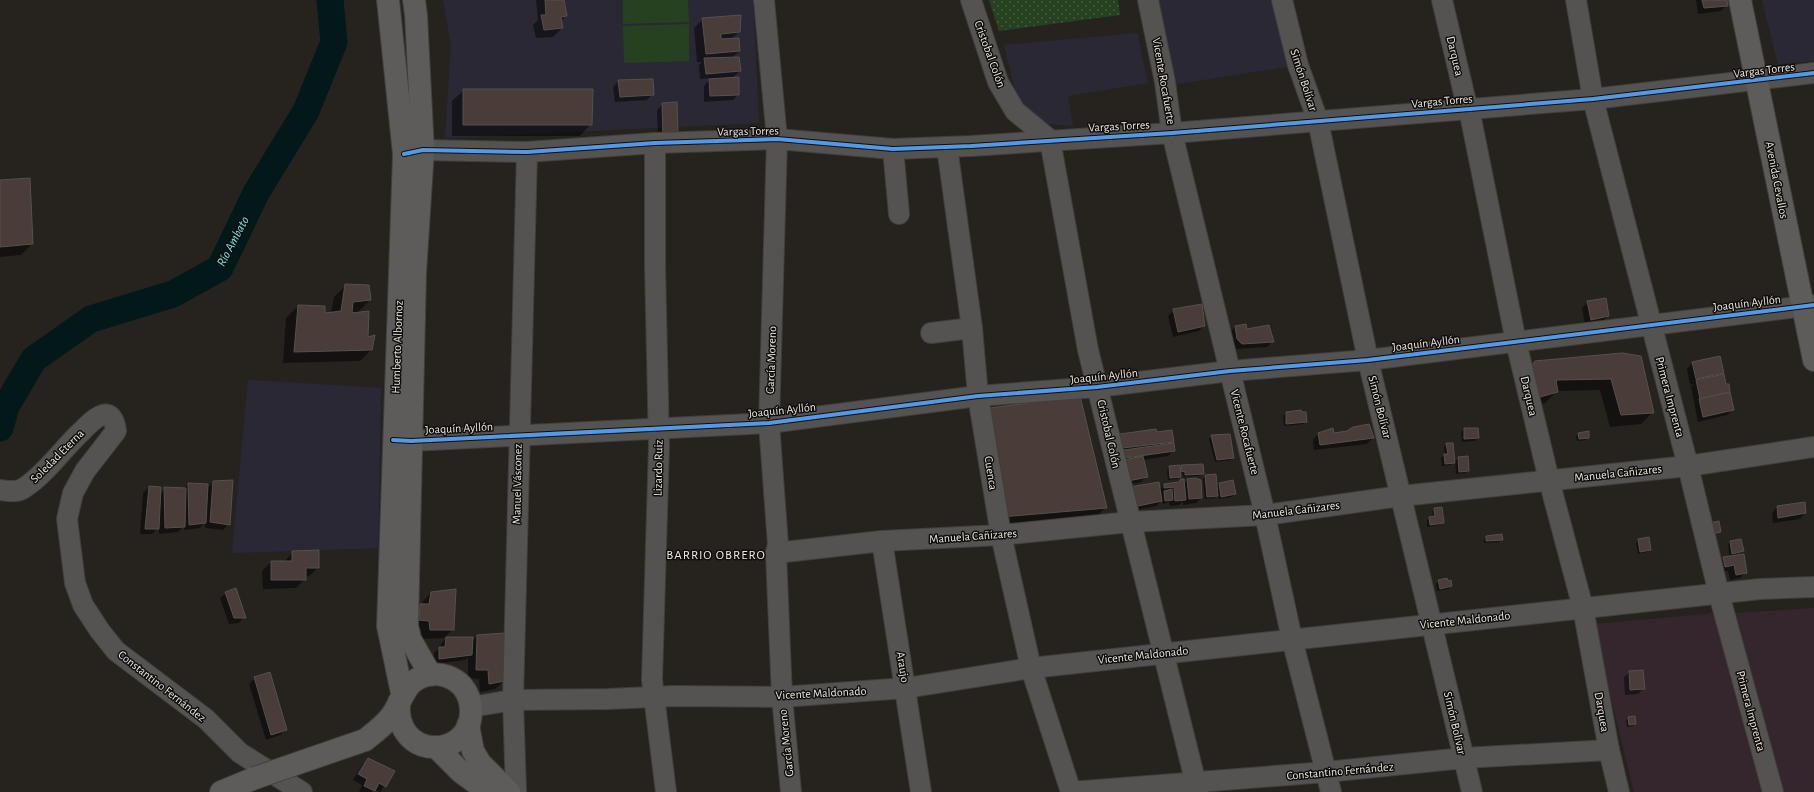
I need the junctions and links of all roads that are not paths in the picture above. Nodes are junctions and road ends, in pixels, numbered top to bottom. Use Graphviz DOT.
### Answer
graph roads {
  1 [pos="388,0"];
  2 [pos="414,0"];
  3 [pos="764,0"];
  4 [pos="971,0"];
  5 [pos="1148,0"];
  6 [pos="1282,0"];
  7 [pos="1442,0"];
  8 [pos="1576,0"];
  9 [pos="1740,0"];
  10 [pos="1755,0"];
  11 [pos="1814,74"];
  12 [pos="1764,80"];
  13 [pos="1593,98"];
  14 [pos="1469,108"];
  15 [pos="1318,121"];
  16 [pos="1172,133"];
  17 [pos="777,139"];
  18 [pos="1050,140"];
  19 [pos="655,143"];
  20 [pos="947,147"];
  21 [pos="893,149"];
  22 [pos="413,152"];
  23 [pos="527,152"];
  24 [pos="899,214"];
  25 [pos="1810,308"];
  26 [pos="1651,325"];
  27 [pos="972,328"];
  28 [pos="931,333"];
  29 [pos="1516,342"];
  30 [pos="1368,360"];
  31 [pos="1814,360"];
  32 [pos="1230,371"];
  33 [pos="1097,387"];
  34 [pos="978,396"];
  35 [pos="112,417"];
  36 [pos="769,423"];
  37 [pos="659,429"];
  38 [pos="518,435"];
  39 [pos="402,440"];
  40 [pos="1814,447"];
  41 [pos="1688,466"];
  42 [pos="1549,480"];
  43 [pos="3,490"];
  44 [pos="1401,496"];
  45 [pos="1265,515"];
  46 [pos="1130,522"];
  47 [pos="1000,535"];
  48 [pos="882,541"];
  49 [pos="776,554"];
  50 [pos="1814,587"];
  51 [pos="1719,594"];
  52 [pos="1583,608"];
  53 [pos="1431,623"];
  54 [pos="1292,639"];
  55 [pos="1163,652"];
  56 [pos="1031,668"];
  57 [pos="430,674"];
  58 [pos="906,688"];
  59 [pos="782,696"];
  60 [pos="401,698"];
  61 [pos="654,698"];
  62 [pos="513,700"];
  63 [pos="470,716"];
  64 [pos="406,734"];
  65 [pos="365,740"];
  66 [pos="436,747"];
  67 [pos="1609,750"];
  68 [pos="1464,758"];
  69 [pos="1326,772"];
  70 [pos="1197,788"];
  71 [pos="221,792"];
  72 [pos="302,792"];
  73 [pos="488,792"];
  74 [pos="509,792"];
  75 [pos="516,792"];
  76 [pos="666,792"];
  77 [pos="791,792"];
  78 [pos="921,792"];
  79 [pos="1071,792"];
  80 [pos="1331,792"];
  81 [pos="1472,792"];
  82 [pos="1619,792"];
  83 [pos="1772,792"];
  1 -- 22 [label="main road, Humberto Albornoz"];
  2 -- 22 [label="main road, Humberto Albornoz"];
  3 -- 17 [label="street, García Moreno"];
  4 -- 18 [label="street, Cristobal Colón"];
  5 -- 16 [label="street, Vicente Rocafuerte"];
  6 -- 15 [label="street, Simón Bolívar"];
  7 -- 14 [label="street, Darquea"];
  8 -- 13 [label="street, Primera Imprenta"];
  9 -- 12 [label="main road, Avenida Cevallos"];
  10 -- 12 [label="main road, Avenida Cevallos"];
  11 -- 12 [label="street, Vargas Torres"];
  12 -- 13 [label="street, Vargas Torres"];
  12 -- 25 [label="main road, Avenida Cevallos"];
  13 -- 14 [label="street, Vargas Torres"];
  13 -- 26 [label="street, Primera Imprenta"];
  14 -- 15 [label="street, Vargas Torres"];
  14 -- 29 [label="street, Darquea"];
  15 -- 16 [label="street, Vargas Torres"];
  15 -- 30 [label="street, Simón Bolívar"];
  16 -- 18 [label="street, Vargas Torres"];
  16 -- 32 [label="street, Vicente Rocafuerte"];
  17 -- 19 [label="street, Vargas Torres"];
  17 -- 21 [label="street, Vargas Torres"];
  17 -- 36 [label="street, García Moreno"];
  18 -- 20 [label="street, Vargas Torres"];
  18 -- 33 [label="street, Cristobal Colón"];
  19 -- 23 [label="street, Vargas Torres"];
  19 -- 37 [label="street, Lizardo Ruiz"];
  20 -- 21 [label="street, Vargas Torres"];
  20 -- 27 [label="street, Cuenca"];
  21 -- 24 [label="street"];
  22 -- 23 [label="street, Vargas Torres"];
  22 -- 39 [label="main road, Humberto Albornoz"];
  23 -- 38 [label="street, Manuel Vásconez"];
  25 -- 26 [label="street, Joaquín Ayllón"];
  25 -- 31 [label="main road, Avenida Cevallos"];
  26 -- 29 [label="street, Joaquín Ayllón"];
  26 -- 41 [label="street, Primera Imprenta"];
  27 -- 28 [label="street"];
  27 -- 34 [label="street, Cuenca"];
  29 -- 30 [label="street, Joaquín Ayllón"];
  29 -- 42 [label="street, Darquea"];
  30 -- 32 [label="street, Joaquín Ayllón"];
  30 -- 44 [label="street, Simón Bolívar"];
  32 -- 33 [label="street, Joaquín Ayllón"];
  32 -- 45 [label="street, Vicente Rocafuerte"];
  33 -- 34 [label="street, Joaquín Ayllón"];
  33 -- 46 [label="street, Cristobal Colón"];
  34 -- 36 [label="street, Joaquín Ayllón"];
  34 -- 47 [label="street, Cuenca"];
  35 -- 43 [label="street, Soledad Eterna"];
  35 -- 72 [label="street, Constantino Fernández"];
  36 -- 37 [label="street, Joaquín Ayllón"];
  36 -- 49 [label="street, García Moreno"];
  37 -- 38 [label="street, Joaquín Ayllón"];
  37 -- 61 [label="street, Lizardo Ruiz"];
  38 -- 39 [label="street, Joaquín Ayllón"];
  38 -- 62 [label="street, Manuel Vásconez"];
  39 -- 57 [label="main road, Humberto Albornoz"];
  39 -- 60 [label="main road, Humberto Albornoz"];
  40 -- 41 [label="street, Manuela Cañizares"];
  41 -- 42 [label="street, Manuela Cañizares"];
  41 -- 51 [label="street, Primera Imprenta"];
  42 -- 44 [label="street, Manuela Cañizares"];
  42 -- 52 [label="street, Darquea"];
  44 -- 45 [label="street, Manuela Cañizares"];
  44 -- 53 [label="street, Simón Bolívar"];
  45 -- 46 [label="street, Manuela Cañizares"];
  45 -- 54 [label="street, Vicente Rocafuerte"];
  46 -- 47 [label="street, Manuela Cañizares"];
  46 -- 55 [label="street, Cristobal Colón"];
  47 -- 48 [label="street, Manuela Cañizares"];
  47 -- 56 [label="street, Cuenca"];
  48 -- 49 [label="street, Manuela Cañizares"];
  48 -- 58 [label="street, Araujo"];
  49 -- 59 [label="street, García Moreno"];
  50 -- 51 [label="street, Vicente Maldonado"];
  51 -- 52 [label="street, Vicente Maldonado"];
  51 -- 83 [label="street, Primera Imprenta"];
  52 -- 53 [label="street, Vicente Maldonado"];
  52 -- 67 [label="street, Darquea"];
  53 -- 54 [label="street, Vicente Maldonado"];
  53 -- 68 [label="street, Simón Bolívar"];
  54 -- 55 [label="street, Vicente Maldonado"];
  54 -- 69 [label="street, Vicente Rocafuerte"];
  55 -- 56 [label="street, Vicente Maldonado"];
  55 -- 70 [label="street, Cristobal Colón"];
  56 -- 58 [label="street, Vicente Maldonado"];
  56 -- 79 [label="street, Cuenca"];
  57 -- 60 [label="main road"];
  57 -- 63 [label="main road"];
  58 -- 59 [label="street, Vicente Maldonado"];
  58 -- 78 [label="street, Araujo"];
  59 -- 61 [label="street, Vicente Maldonado"];
  59 -- 77 [label="street, García Moreno"];
  60 -- 64 [label="main road"];
  60 -- 65 [label="main road"];
  61 -- 62 [label="street, Vicente Maldonado"];
  61 -- 76 [label="street, Lizardo Ruiz"];
  62 -- 63 [label="street, Vicente Maldonado"];
  62 -- 75 [label="street, Manuel Vásconez"];
  63 -- 66 [label="main road"];
  63 -- 74 [label="main road"];
  64 -- 65 [label="main road"];
  64 -- 66 [label="main road"];
  65 -- 71 [label="main road, bridge"];
  66 -- 73 [label="main road"];
  67 -- 68 [label="street, Constantino Fernández"];
  67 -- 82 [label="street, Darquea"];
  68 -- 69 [label="street, Constantino Fernández"];
  68 -- 81 [label="street, Simón Bolívar"];
  69 -- 70 [label="street, Constantino Fernández"];
  69 -- 80 [label="street, Vicente Rocafuerte"];
  70 -- 79 [label="street, Constantino Fernández"];
}
